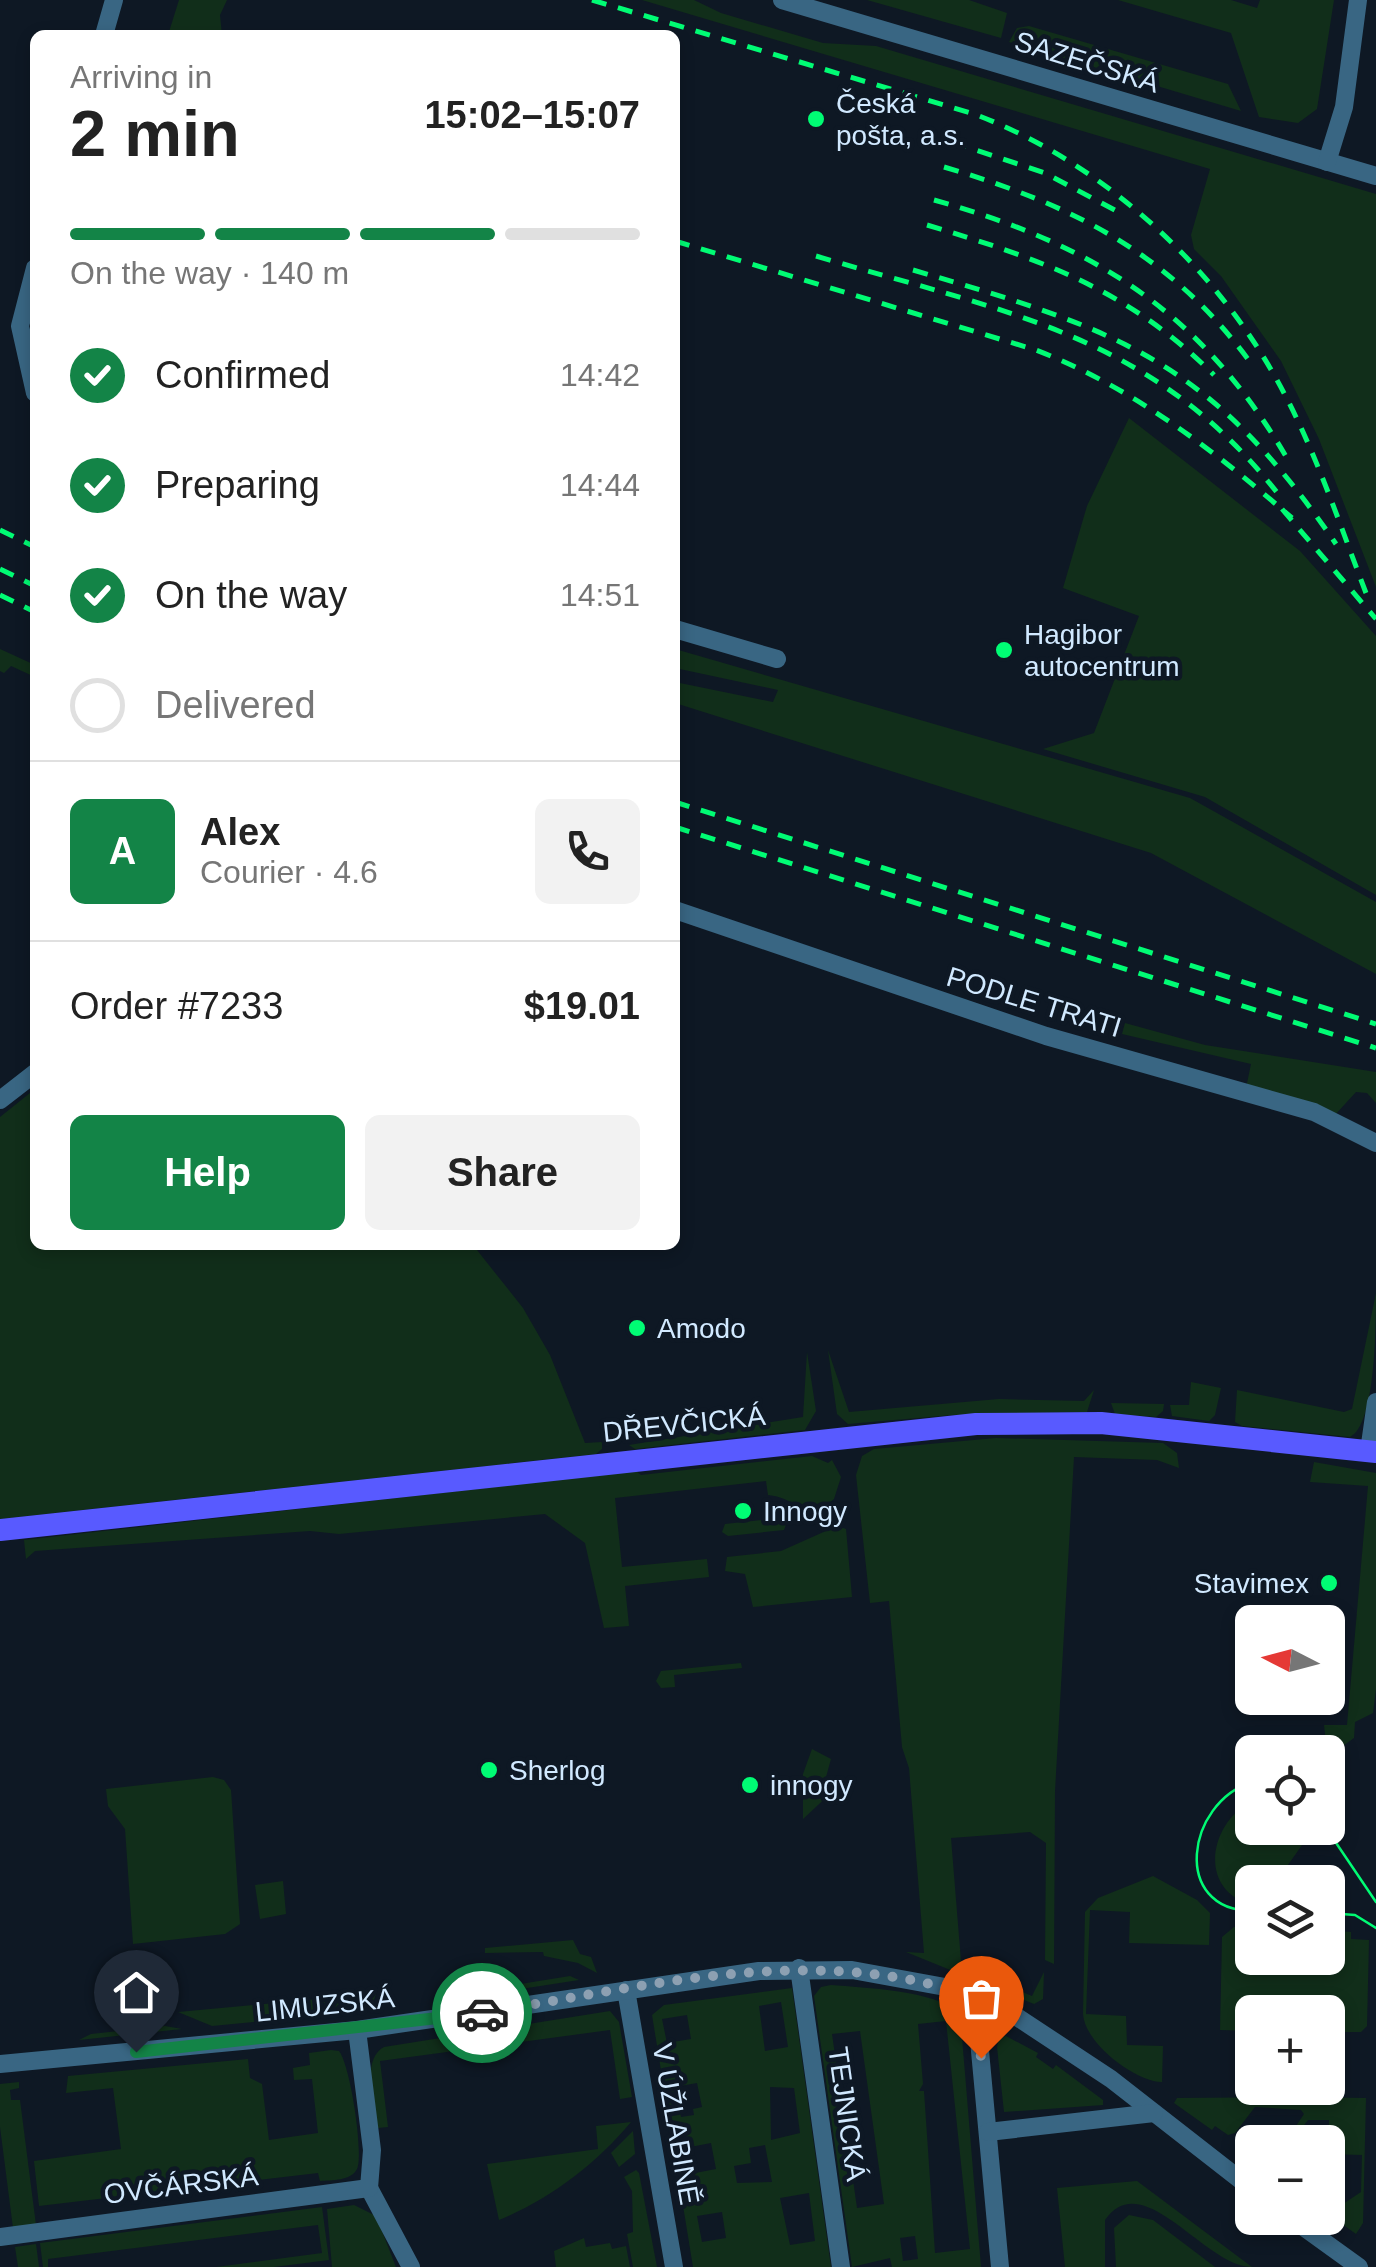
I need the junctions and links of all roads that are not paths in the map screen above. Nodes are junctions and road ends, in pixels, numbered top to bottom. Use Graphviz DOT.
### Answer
graph roads {
  1 [pos="114,0"];
  2 [pos="782,0"];
  3 [pos="1358,0"];
  4 [pos="105,30"];
  5 [pos="1328,162"];
  6 [pos="1376,176"];
  7 [pos="30,287"];
  8 [pos="30,371"];
  9 [pos="680,630"];
  10 [pos="778,659"];
  11 [pos="680,912"];
  12 [pos="30,1077"];
  13 [pos="0,1100"];
  14 [pos="1376,1143"];
  15 [pos="1376,1402"];
  16 [pos="1372,1451"];
  17 [pos="0,1530"];
  18 [pos="799,1968"];
  19 [pos="626,1990"];
  20 [pos="975,1997"];
  21 [pos="357,2030"];
  22 [pos="0,2064"];
  23 [pos="1154,2113"];
  24 [pos="988,2132"];
  25 [pos="1235,2176"];
  26 [pos="369,2188"];
  27 [pos="1314,2235"];
  28 [pos="0,2237"];
  29 [pos="411,2267"];
  30 [pos="674,2267"];
  31 [pos="840,2267"];
  32 [pos="1000,2267"];
  33 [pos="1358,2267"];
  1 -- 4 [label="street"];
  2 -- 5 [label="street, SAZEČSKÁ"];
  3 -- 5 [label="street"];
  5 -- 6 [label="street, SAZEČSKÁ"];
  7 -- 8 [label="street"];
  9 -- 10 [label="street"];
  11 -- 14 [label="street, PODLE TRATI"];
  12 -- 13 [label="street"];
  15 -- 16 [label="street"];
  16 -- 17 [label="main road, DŘEVČICKÁ"];
  18 -- 19 [label="street, LIMUZSKÁ"];
  18 -- 20 [label="street, LIMUZSKÁ"];
  18 -- 31 [label="street, TEJNICKÁ"];
  19 -- 21 [label="street, LIMUZSKÁ"];
  19 -- 30 [label="street, V ÚŽLABINĚ"];
  20 -- 23 [label="street, LIMUZSKÁ"];
  20 -- 24 [label="street"];
  21 -- 22 [label="street, LIMUZSKÁ"];
  21 -- 26 [label="street"];
  23 -- 24 [label="street"];
  23 -- 25 [label="street, LIMUZSKÁ"];
  24 -- 32 [label="street"];
  26 -- 28 [label="street, OVČÁRSKÁ"];
  26 -- 29 [label="street"];
  27 -- 33 [label="street"];
}
